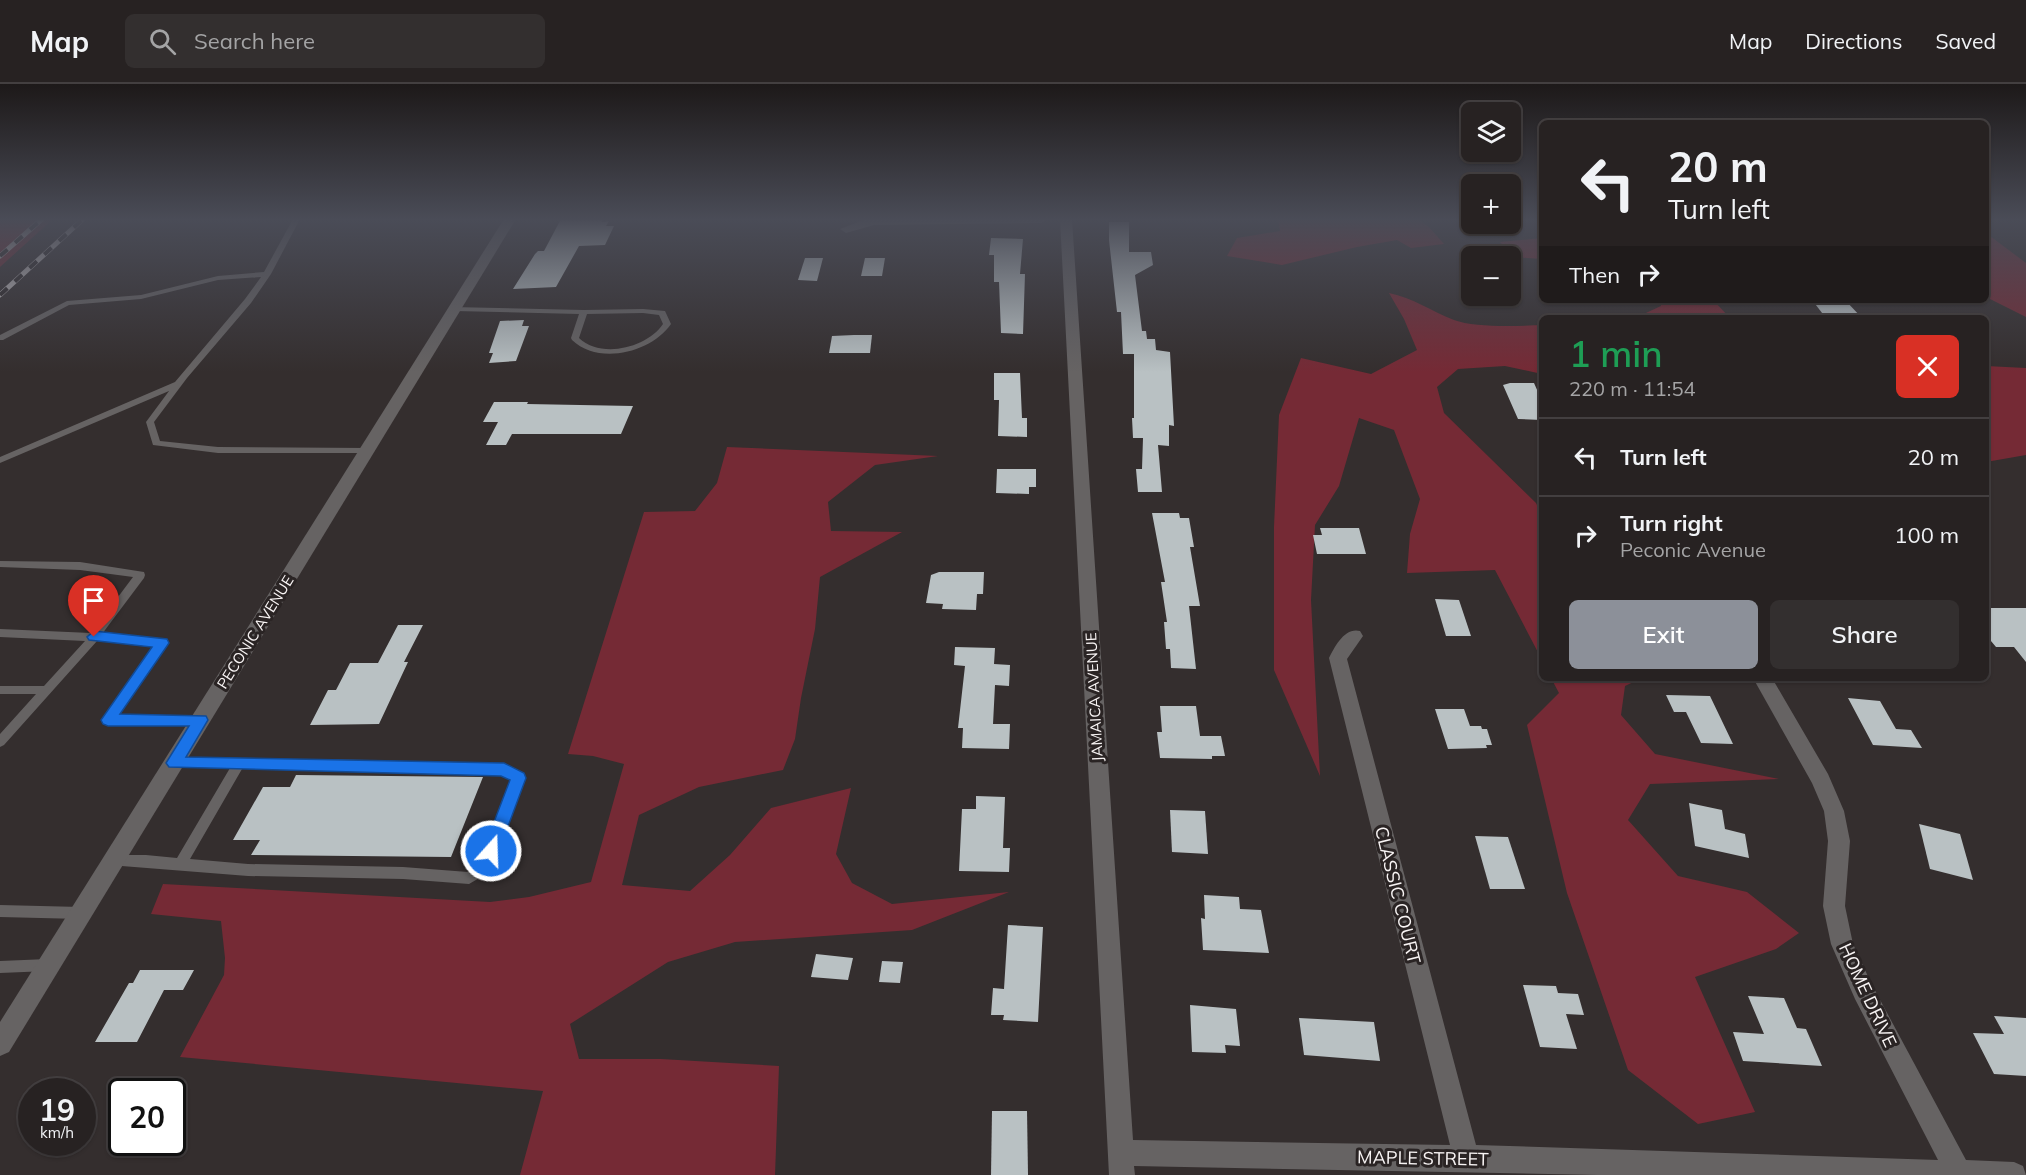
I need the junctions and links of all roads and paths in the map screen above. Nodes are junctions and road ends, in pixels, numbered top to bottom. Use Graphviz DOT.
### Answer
graph roads {
  1 [pos="269,270"];
  2 [pos="479,270"];
  3 [pos="1069,270"];
  4 [pos="267,274"];
  5 [pos="455,309"];
  6 [pos="584,312"];
  7 [pos="0,338"];
  8 [pos="178,383"];
  9 [pos="367,451"];
  10 [pos="0,460"];
  11 [pos="0,564"];
  12 [pos="0,633"];
  13 [pos="1354,636"];
  14 [pos="94,637"];
  15 [pos="1764,681"];
  16 [pos="0,690"];
  17 [pos="46,690"];
  18 [pos="201,720"];
  19 [pos="0,742"];
  20 [pos="174,763"];
  21 [pos="239,763"];
  22 [pos="114,861"];
  23 [pos="181,863"];
  24 [pos="0,911"];
  25 [pos="81,913"];
  26 [pos="49,965"];
  27 [pos="0,967"];
  28 [pos="0,1044"];
  29 [pos="1466,1158"];
  30 [pos="1121,1164"];
  31 [pos="1858,1172"];
  32 [pos="1958,1172"];
  33 [pos="2014,1175"];
  1 -- 4 [label="lane"];
  2 -- 5 [label="street, PECONIC AVENUE"];
  3 -- 30 [label="street, JAMAICA AVENUE"];
  4 -- 7 [label="lane"];
  4 -- 8 [label="lane"];
  5 -- 6 [label="lane"];
  5 -- 9 [label="street, PECONIC AVENUE"];
  6 -- 6 [label="lane"];
  8 -- 9 [label="lane"];
  8 -- 10 [label="lane"];
  9 -- 18 [label="street, PECONIC AVENUE"];
  11 -- 14 [label="lane"];
  12 -- 14 [label="lane"];
  13 -- 29 [label="street, CLASSIC COURT"];
  14 -- 17 [label="lane"];
  14 -- 18 [label="lane"];
  15 -- 32 [label="street, HOME DRIVE"];
  16 -- 17 [label="lane"];
  17 -- 19 [label="lane"];
  18 -- 20 [label="street, PECONIC AVENUE"];
  20 -- 21 [label="lane"];
  20 -- 22 [label="street, PECONIC AVENUE"];
  21 -- 23 [label="lane"];
  21 -- 23 [label="lane"];
  22 -- 23 [label="lane"];
  22 -- 25 [label="street, PECONIC AVENUE"];
  24 -- 25 [label="lane"];
  25 -- 26 [label="street, PECONIC AVENUE"];
  26 -- 27 [label="lane"];
  26 -- 28 [label="street, PECONIC AVENUE"];
  29 -- 30 [label="street, MAPLE STREET"];
  29 -- 31 [label="street, MAPLE STREET"];
  31 -- 32 [label="street, MAPLE STREET"];
  32 -- 33 [label="street, MAPLE STREET"];
}
